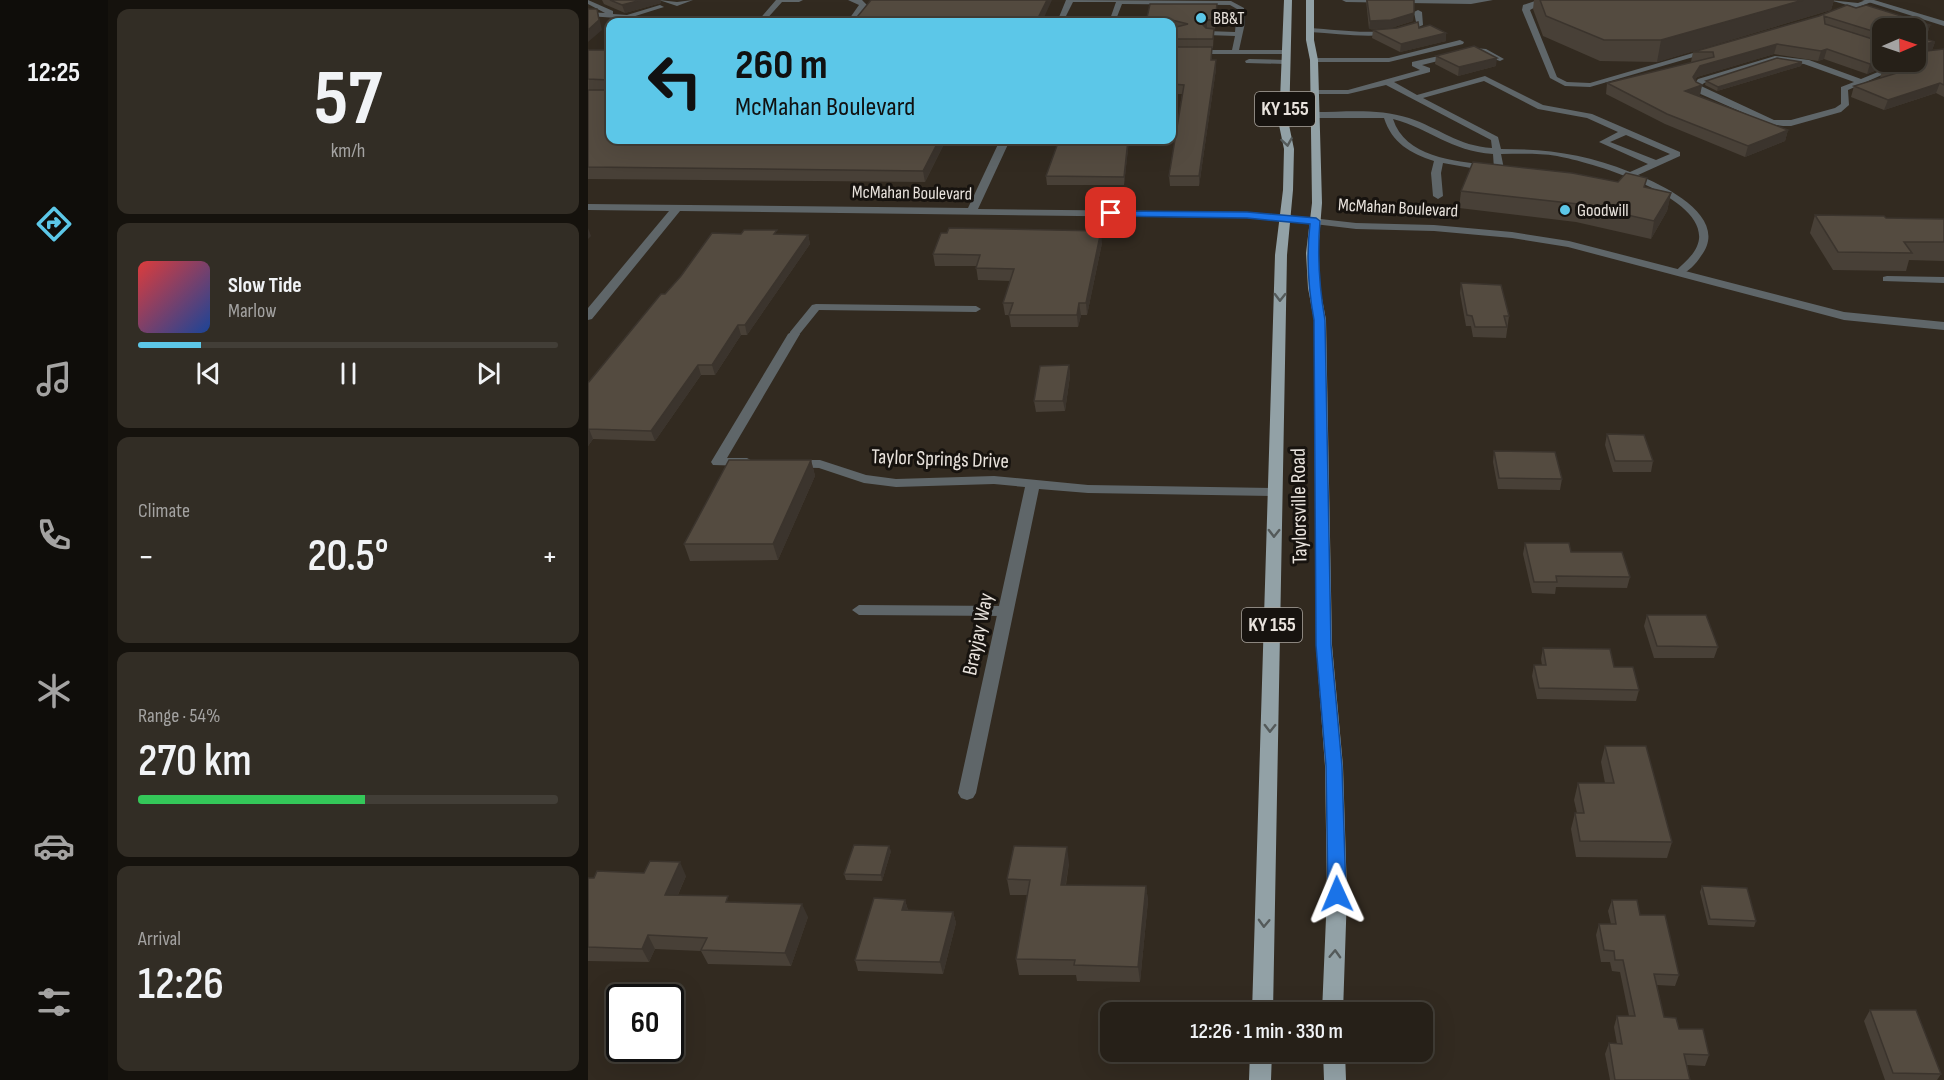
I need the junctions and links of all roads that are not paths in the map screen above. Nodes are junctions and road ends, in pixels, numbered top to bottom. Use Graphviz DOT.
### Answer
graph roads {
  1 [pos="689,0"];
  2 [pos="780,0"];
  3 [pos="799,0"];
  4 [pos="852,0"];
  5 [pos="1288,0"];
  6 [pos="1310,0"];
  7 [pos="1347,0"];
  8 [pos="1489,0"];
  9 [pos="1544,0"];
  10 [pos="1833,0"];
  11 [pos="588,1"];
  12 [pos="1119,2"];
  13 [pos="1865,2"];
  14 [pos="661,3"];
  15 [pos="1418,12"];
  16 [pos="588,14"];
  17 [pos="1834,15"];
  18 [pos="609,18"];
  19 [pos="613,18"];
  20 [pos="627,18"];
  21 [pos="764,18"];
  22 [pos="854,18"];
  23 [pos="1062,18"];
  24 [pos="1113,18"];
  25 [pos="1944,24"];
  26 [pos="1310,30"];
  27 [pos="1207,33"];
  28 [pos="1237,34"];
  29 [pos="1460,42"];
  30 [pos="1724,47"];
  31 [pos="1176,52"];
  32 [pos="1234,52"];
  33 [pos="1286,57"];
  34 [pos="1500,59"];
  35 [pos="1176,60"];
  36 [pos="1314,60"];
  37 [pos="1882,72"];
  38 [pos="1860,81"];
  39 [pos="1387,82"];
  40 [pos="1315,92"];
  41 [pos="1417,97"];
  42 [pos="1315,115"];
  43 [pos="1388,116"];
  44 [pos="1626,132"];
  45 [pos="1003,144"];
  46 [pos="1497,152"];
  47 [pos="1439,159"];
  48 [pos="1654,163"];
  49 [pos="1499,170"];
  50 [pos="1510,171"];
  51 [pos="1629,176"];
  52 [pos="1437,196"];
  53 [pos="588,207"];
  54 [pos="676,209"];
  55 [pos="972,211"];
  56 [pos="1285,218"];
  57 [pos="1316,221"];
  58 [pos="1680,272"];
  59 [pos="1887,279"];
  60 [pos="1944,280"];
  61 [pos="976,309"];
  62 [pos="588,316"];
  63 [pos="1944,326"];
  64 [pos="794,334"];
  65 [pos="1033,484"];
  66 [pos="1275,492"];
  67 [pos="859,610"];
  68 [pos="1006,612"];
  69 [pos="967,793"];
  70 [pos="1262,1002"];
  71 [pos="1333,1002"];
  72 [pos="1261,1062"];
  73 [pos="1334,1062"];
  74 [pos="1260,1080"];
  75 [pos="1335,1080"];
  1 -- 14 [label="lane"];
  2 -- 3 [label="lane"];
  2 -- 21 [label="lane"];
  4 -- 22 [label="lane"];
  5 -- 33 [label="main road, Taylorsville Road / KY 155"];
  6 -- 26 [label="main road, Taylorsville Road / KY 155"];
  7 -- 8 [label="lane"];
  9 -- 30 [label="lane"];
  10 -- 13 [label="lane"];
  11 -- 19 [label="lane"];
  12 -- 23 [label="lane"];
  12 -- 24 [label="lane"];
  12 -- 28 [label="lane"];
  13 -- 17 [label="lane"];
  13 -- 25 [label="street"];
  14 -- 20 [label="lane"];
  15 -- 26 [label="lane"];
  16 -- 18 [label="lane"];
  26 -- 36 [label="main road, Taylorsville Road / KY 155"];
  27 -- 28 [label="lane"];
  28 -- 32 [label="lane"];
  29 -- 36 [label="lane"];
  31 -- 32 [label="lane"];
  32 -- 33 [label="lane"];
  33 -- 35 [label="lane"];
  33 -- 56 [label="main road, Taylorsville Road / KY 155, one-way"];
  34 -- 39 [label="lane"];
  36 -- 40 [label="main road, Taylorsville Road / KY 155"];
  37 -- 38 [label="lane"];
  38 -- 38 [label="lane"];
  39 -- 40 [label="lane"];
  39 -- 41 [label="lane"];
  40 -- 42 [label="main road, Taylorsville Road / KY 155"];
  41 -- 44 [label="lane"];
  41 -- 46 [label="lane"];
  42 -- 43 [label="lane"];
  42 -- 57 [label="main road, Taylorsville Road / KY 155"];
  43 -- 46 [label="lane"];
  43 -- 47 [label="lane"];
  44 -- 48 [label="lane"];
  44 -- 48 [label="lane"];
  45 -- 55 [label="street"];
  46 -- 49 [label="lane"];
  46 -- 51 [label="lane"];
  47 -- 49 [label="lane"];
  47 -- 52 [label="lane"];
  48 -- 51 [label="lane"];
  49 -- 50 [label="lane"];
  51 -- 58 [label="lane"];
  53 -- 54 [label="street, McMahan Boulevard"];
  54 -- 55 [label="street, McMahan Boulevard"];
  54 -- 62 [label="street"];
  55 -- 56 [label="street, McMahan Boulevard"];
  56 -- 57 [label="street, McMahan Boulevard"];
  56 -- 66 [label="main road, Taylorsville Road / KY 155, one-way"];
  57 -- 58 [label="street, McMahan Boulevard"];
  71 -- 57 [label="main road, Taylorsville Road / KY 155, one-way"];
  58 -- 63 [label="street, McMahan Boulevard"];
  59 -- 60 [label="lane"];
  61 -- 64 [label="lane"];
  64 -- 65 [label="street, Taylor Springs Drive"];
  65 -- 66 [label="street, Taylor Springs Drive"];
  65 -- 68 [label="street, Brayjay Way"];
  66 -- 70 [label="main road, Taylorsville Road / KY 155, one-way"];
  67 -- 68 [label="lane"];
  68 -- 69 [label="street, Brayjay Way"];
  72 -- 74 [label="main road"];
  73 -- 75 [label="main road"];
}
